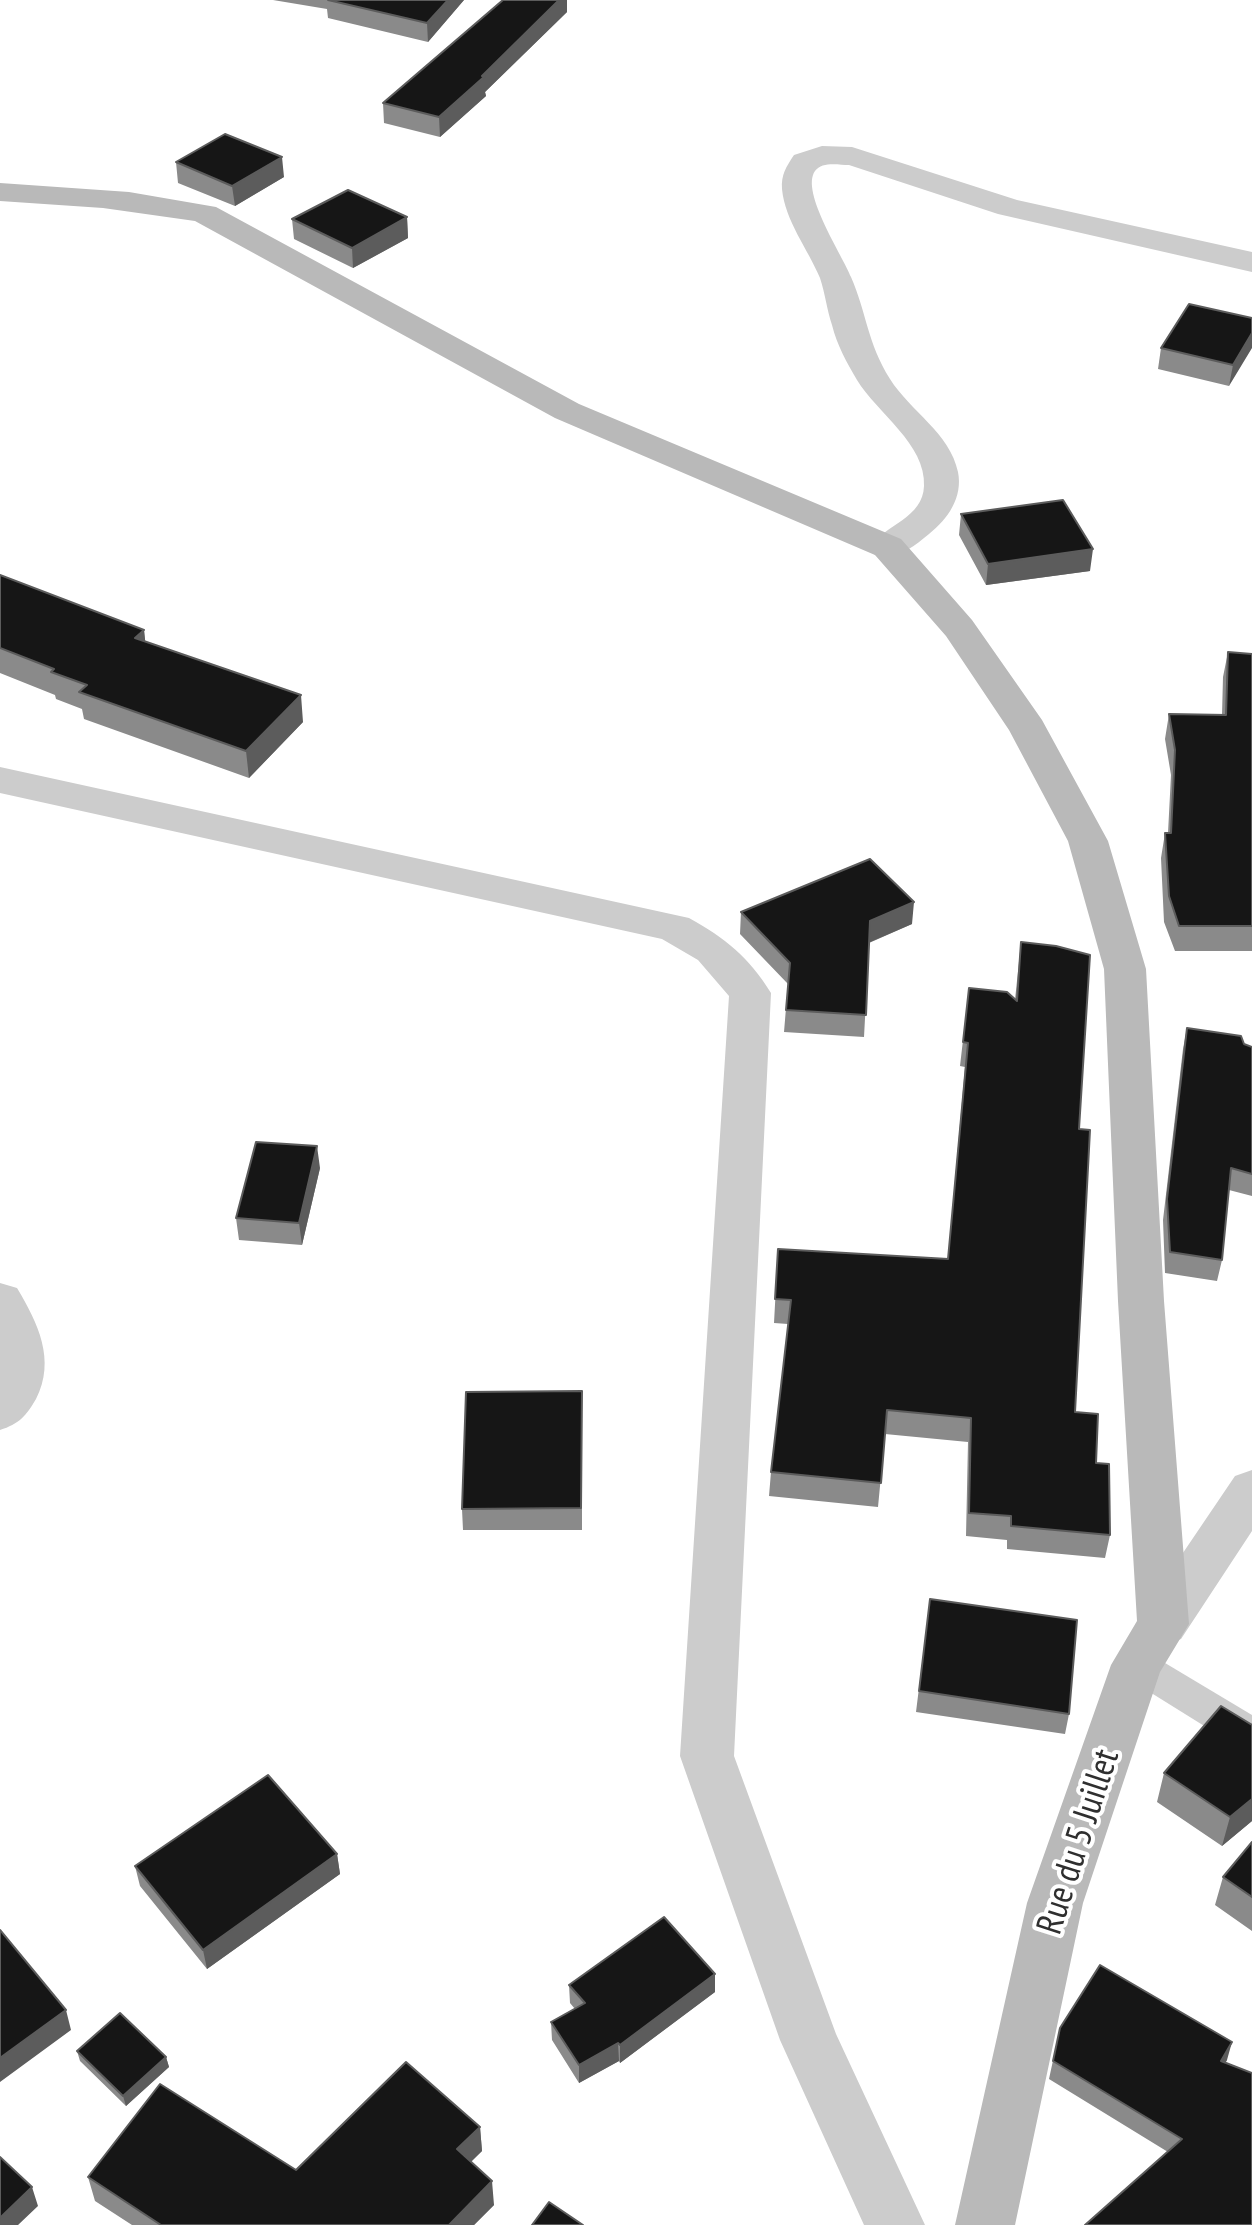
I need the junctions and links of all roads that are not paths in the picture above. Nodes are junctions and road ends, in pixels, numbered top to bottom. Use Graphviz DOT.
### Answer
graph roads {
  1 [pos="0,192"];
  2 [pos="1252,262"];
  3 [pos="888,547"];
  4 [pos="0,780"];
  5 [pos="0,1301"];
  6 [pos="0,1411"];
  7 [pos="1252,1490"];
  8 [pos="1150,1644"];
  9 [pos="1252,1735"];
  10 [pos="895,2225"];
  11 [pos="985,2225"];
  1 -- 3 [label="street"];
  2 -- 3 [label="street"];
  3 -- 8 [label="street"];
  4 -- 10 [label="street"];
  5 -- 6 [label="street"];
  7 -- 8 [label="street, Rue du 5 Juillet"];
  8 -- 9 [label="lane"];
  8 -- 11 [label="street, Rue du 5 Juillet"];
}
